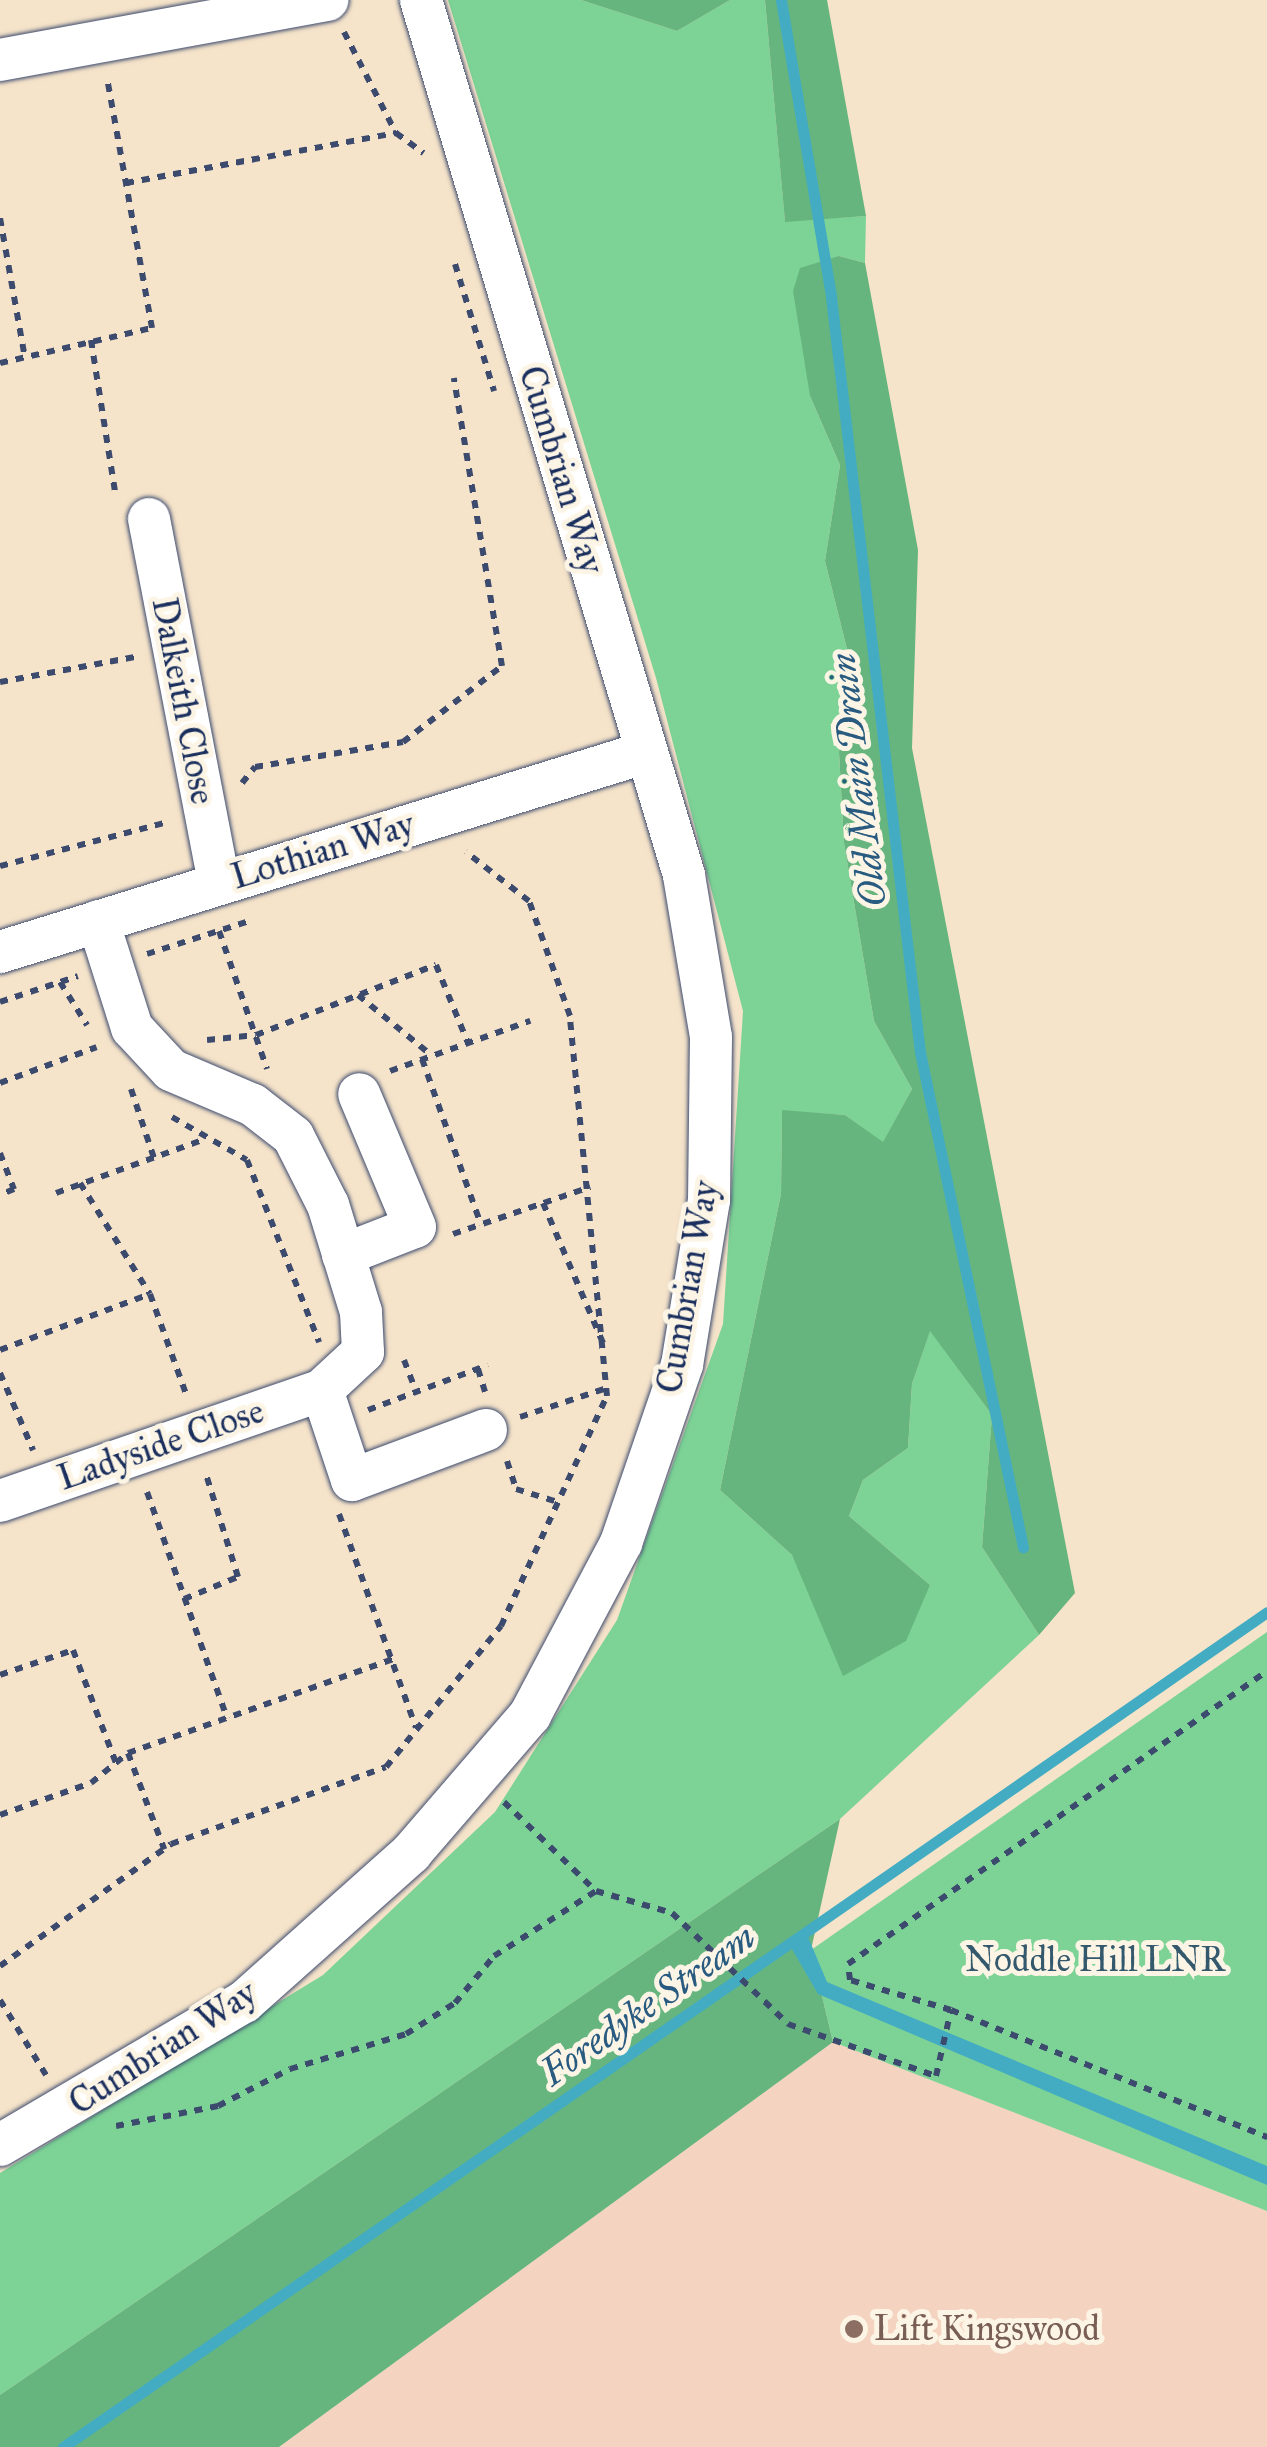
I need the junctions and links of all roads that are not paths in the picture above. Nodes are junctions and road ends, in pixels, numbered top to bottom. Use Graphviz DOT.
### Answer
graph roads {
  1 [pos="327,0"];
  2 [pos="421,0"];
  3 [pos="0,60"];
  4 [pos="148,518"];
  5 [pos="647,752"];
  6 [pos="219,883"];
  7 [pos="98,921"];
  8 [pos="0,952"];
  9 [pos="365,1086"];
  10 [pos="343,1255"];
  11 [pos="326,1386"];
  12 [pos="500,1425"];
  13 [pos="0,1501"];
  14 [pos="0,2146"];
  1 -- 3 [label="street"];
  2 -- 5 [label="street, Cumbrian Way"];
  4 -- 6 [label="street, Dalkeith Close"];
  5 -- 6 [label="street, Lothian Way"];
  5 -- 14 [label="street, Cumbrian Way"];
  6 -- 7 [label="street, Lothian Way"];
  7 -- 8 [label="street, Lothian Way"];
  7 -- 10 [label="street"];
  9 -- 10 [label="street"];
  10 -- 11 [label="street"];
  11 -- 12 [label="street"];
  11 -- 13 [label="street, Ladyside Close"];
}
